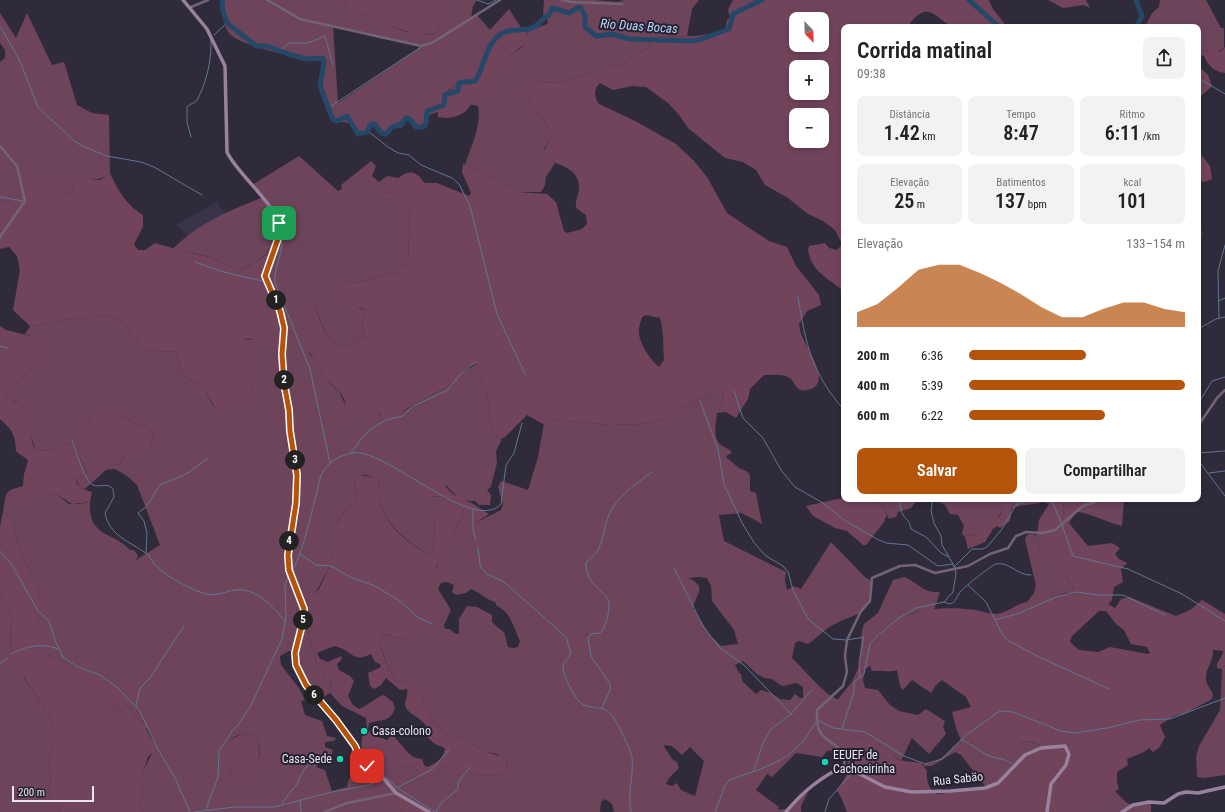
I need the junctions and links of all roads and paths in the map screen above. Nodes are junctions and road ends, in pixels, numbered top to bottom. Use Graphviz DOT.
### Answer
graph roads {
  1 [pos="183,0"];
  2 [pos="208,0"];
  3 [pos="268,0"];
  4 [pos="500,0"];
  5 [pos="562,0"];
  6 [pos="622,4"];
  7 [pos="191,7"];
  8 [pos="0,146"];
  9 [pos="0,237"];
  10 [pos="1225,390"];
  11 [pos="1201,422"];
  12 [pos="1095,502"];
  13 [pos="844,766"];
  14 [pos="1225,787"];
  15 [pos="396,793"];
  16 [pos="325,812"];
  17 [pos="429,812"];
  18 [pos="780,812"];
  19 [pos="786,812"];
  20 [pos="1047,812"];
  21 [pos="1122,812"];
  1 -- 7 [label="street"];
  2 -- 7 [label="street"];
  3 -- 4 [label="street"];
  5 -- 6 [label="street"];
  7 -- 15 [label="street"];
  8 -- 9 [label="street"];
  10 -- 11 [label="street"];
  12 -- 13 [label="street"];
  13 -- 19 [label="street"];
  13 -- 20 [label="street, Rua Sabäo"];
  14 -- 21 [label="street"];
  15 -- 16 [label="street"];
  15 -- 17 [label="street"];
  18 -- 19 [label="street"];
}
